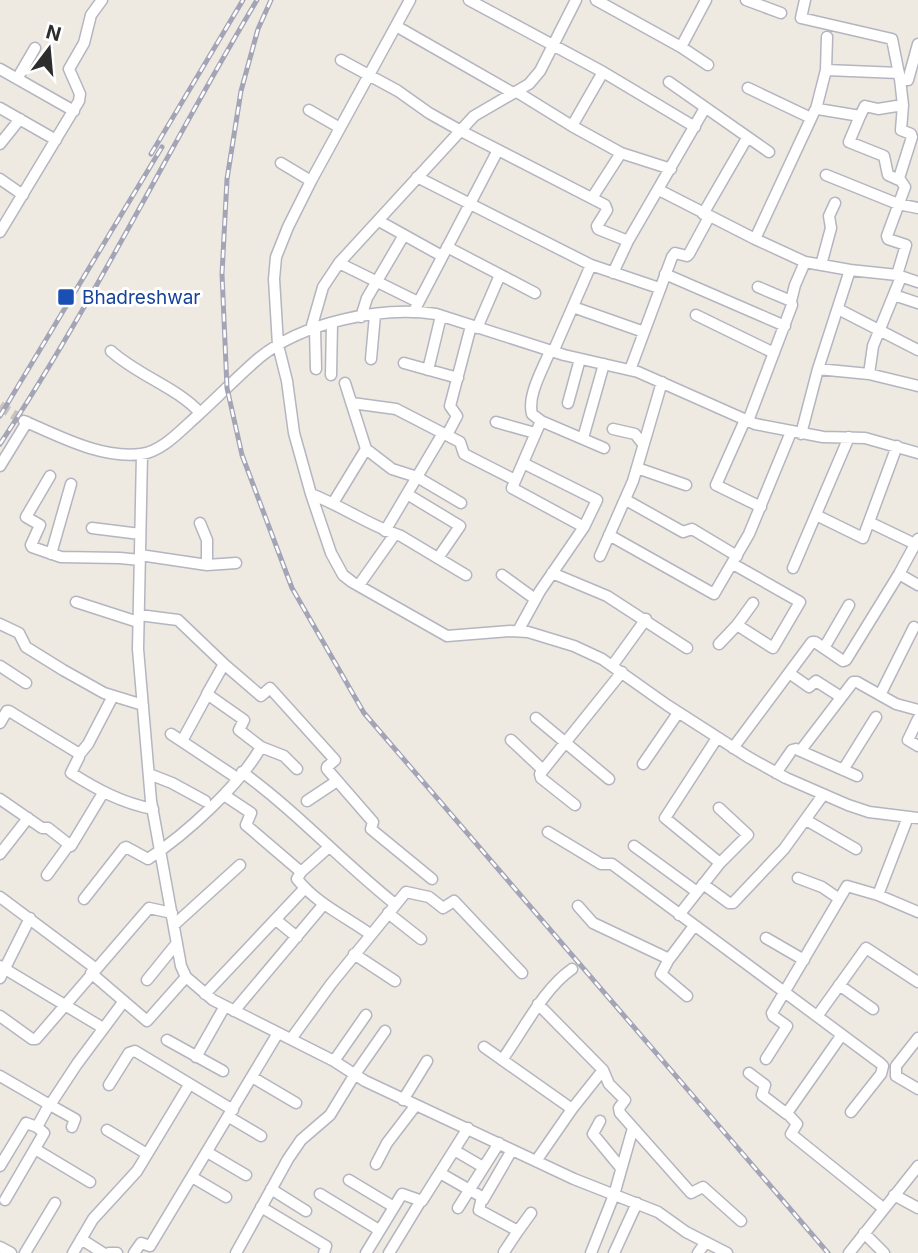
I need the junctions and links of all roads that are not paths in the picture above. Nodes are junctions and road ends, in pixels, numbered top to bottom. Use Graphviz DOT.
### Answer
graph roads {
  1 [pos="102,0"];
  2 [pos="410,0"];
  3 [pos="469,0"];
  4 [pos="576,0"];
  5 [pos="596,0"];
  6 [pos="706,0"];
  7 [pos="746,0"];
  8 [pos="774,0"];
  9 [pos="805,0"];
  10 [pos="768,10"];
  11 [pos="781,13"];
  12 [pos="396,26"];
  13 [pos="827,37"];
  14 [pos="918,44"];
  15 [pos="552,46"];
  16 [pos="681,47"];
  17 [pos="35,48"];
  18 [pos="341,60"];
  19 [pos="708,65"];
  20 [pos="0,69"];
  21 [pos="826,70"];
  22 [pos="603,72"];
  23 [pos="368,75"];
  24 [pos="17,79"];
  25 [pos="906,79"];
  26 [pos="668,82"];
  27 [pos="748,88"];
  28 [pos="515,93"];
  29 [pos="903,106"];
  30 [pos="0,108"];
  31 [pos="705,108"];
  32 [pos="309,110"];
  33 [pos="74,111"];
  34 [pos="814,113"];
  35 [pos="860,116"];
  36 [pos="20,119"];
  37 [pos="572,126"];
  38 [pos="695,127"];
  39 [pos="340,128"];
  40 [pos="461,131"];
  41 [pos="747,138"];
  42 [pos="56,140"];
  43 [pos="0,144"];
  44 [pos="498,150"];
  45 [pos="769,152"];
  46 [pos="621,153"];
  47 [pos="281,163"];
  48 [pos="671,169"];
  49 [pos="826,175"];
  50 [pos="417,177"];
  51 [pos="0,179"];
  52 [pos="899,180"];
  53 [pos="311,181"];
  54 [pos="659,190"];
  55 [pos="23,195"];
  56 [pos="592,198"];
  57 [pos="835,203"];
  58 [pos="898,204"];
  59 [pos="469,205"];
  60 [pos="918,208"];
  61 [pos="706,216"];
  62 [pos="379,221"];
  63 [pos="0,232"];
  64 [pos="404,235"];
  65 [pos="755,239"];
  66 [pos="628,241"];
  67 [pos="444,252"];
  68 [pos="805,262"];
  69 [pos="339,263"];
  70 [pos="591,265"];
  71 [pos="821,265"];
  72 [pos="850,270"];
  73 [pos="613,273"];
  74 [pos="665,274"];
  75 [pos="500,275"];
  76 [pos="899,276"];
  77 [pos="376,282"];
  78 [pos="918,282"];
  79 [pos="758,287"];
  80 [pos="659,288"];
  81 [pos="535,293"];
  82 [pos="894,295"];
  83 [pos="791,301"];
  84 [pos="918,303"];
  85 [pos="416,307"];
  86 [pos="573,307"];
  87 [pos="838,309"];
  88 [pos="375,315"];
  89 [pos="696,315"];
  90 [pos="441,316"];
  91 [pos="361,317"];
  92 [pos="332,323"];
  93 [pos="785,326"];
  94 [pos="474,327"];
  95 [pos="313,328"];
  96 [pos="878,330"];
  97 [pos="643,332"];
  98 [pos="278,345"];
  99 [pos="918,350"];
  100 [pos="111,351"];
  101 [pos="552,352"];
  102 [pos="774,353"];
  103 [pos="372,359"];
  104 [pos="580,359"];
  105 [pos="404,363"];
  106 [pos="604,364"];
  107 [pos="316,369"];
  108 [pos="818,369"];
  109 [pos="428,370"];
  110 [pos="630,370"];
  111 [pos="869,374"];
  112 [pos="331,375"];
  113 [pos="457,378"];
  114 [pos="662,382"];
  115 [pos="345,383"];
  116 [pos="918,386"];
  117 [pos="352,403"];
  118 [pos="568,403"];
  119 [pos="200,412"];
  120 [pos="541,421"];
  121 [pos="746,421"];
  122 [pos="496,422"];
  123 [pos="613,429"];
  124 [pos="535,433"];
  125 [pos="796,433"];
  126 [pos="445,434"];
  127 [pos="849,437"];
  128 [pos="583,438"];
  129 [pos="643,444"];
  130 [pos="897,446"];
  131 [pos="604,448"];
  132 [pos="366,449"];
  133 [pos="918,453"];
  134 [pos="142,454"];
  135 [pos="523,463"];
  136 [pos="0,466"];
  137 [pos="637,468"];
  138 [pos="50,476"];
  139 [pos="417,477"];
  140 [pos="515,480"];
  141 [pos="71,484"];
  142 [pos="686,485"];
  143 [pos="311,494"];
  144 [pos="407,494"];
  145 [pos="626,500"];
  146 [pos="333,503"];
  147 [pos="461,503"];
  148 [pos="761,507"];
  149 [pos="816,516"];
  150 [pos="869,522"];
  151 [pos="200,523"];
  152 [pos="584,527"];
  153 [pos="92,528"];
  154 [pos="390,532"];
  155 [pos="140,534"];
  156 [pos="609,535"];
  157 [pos="917,541"];
  158 [pos="51,554"];
  159 [pos="600,556"];
  160 [pos="140,558"];
  161 [pos="438,558"];
  162 [pos="735,560"];
  163 [pos="236,563"];
  164 [pos="207,565"];
  165 [pos="793,568"];
  166 [pos="552,573"];
  167 [pos="899,574"];
  168 [pos="466,575"];
  169 [pos="502,575"];
  170 [pos="359,585"];
  171 [pos="918,585"];
  172 [pos="535,598"];
  173 [pos="76,602"];
  174 [pos="753,603"];
  175 [pos="849,605"];
  176 [pos="139,618"];
  177 [pos="646,619"];
  178 [pos="737,625"];
  179 [pos="914,626"];
  180 [pos="2,628"];
  181 [pos="518,631"];
  182 [pos="719,643"];
  183 [pos="687,648"];
  184 [pos="824,648"];
  185 [pos="225,665"];
  186 [pos="0,666"];
  187 [pos="612,666"];
  188 [pos="622,672"];
  189 [pos="789,673"];
  190 [pos="26,683"];
  191 [pos="207,695"];
  192 [pos="880,695"];
  193 [pos="113,696"];
  194 [pos="841,697"];
  195 [pos="143,705"];
  196 [pos="918,710"];
  197 [pos="678,713"];
  198 [pos="876,717"];
  199 [pos="536,718"];
  200 [pos="918,719"];
  201 [pos="0,723"];
  202 [pos="171,734"];
  203 [pos="717,738"];
  204 [pos="511,740"];
  205 [pos="182,741"];
  206 [pos="565,743"];
  207 [pos="918,746"];
  208 [pos="261,747"];
  209 [pos="733,748"];
  210 [pos="801,750"];
  211 [pos="79,755"];
  212 [pos="643,764"];
  213 [pos="298,769"];
  214 [pos="543,770"];
  215 [pos="843,770"];
  216 [pos="776,773"];
  217 [pos="149,774"];
  218 [pos="240,775"];
  219 [pos="857,776"];
  220 [pos="609,779"];
  221 [pos="337,780"];
  222 [pos="103,793"];
  223 [pos="224,795"];
  224 [pos="823,795"];
  225 [pos="0,799"];
  226 [pos="205,800"];
  227 [pos="307,801"];
  228 [pos="575,805"];
  229 [pos="153,808"];
  230 [pos="719,808"];
  231 [pos="28,818"];
  232 [pos="913,818"];
  233 [pos="806,820"];
  234 [pos="548,832"];
  235 [pos="68,846"];
  236 [pos="634,846"];
  237 [pos="329,847"];
  238 [pos="856,849"];
  239 [pos="161,851"];
  240 [pos="0,854"];
  241 [pos="720,863"];
  242 [pos="240,865"];
  243 [pos="301,872"];
  244 [pos="47,875"];
  245 [pos="798,878"];
  246 [pos="432,879"];
  247 [pos="305,888"];
  248 [pos="700,888"];
  249 [pos="878,895"];
  250 [pos="0,897"];
  251 [pos="838,898"];
  252 [pos="84,899"];
  253 [pos="324,904"];
  254 [pos="396,904"];
  255 [pos="578,906"];
  256 [pos="918,912"];
  257 [pos="172,913"];
  258 [pos="388,913"];
  259 [pos="679,915"];
  260 [pos="30,918"];
  261 [pos="276,920"];
  262 [pos="174,925"];
  263 [pos="694,926"];
  264 [pos="370,934"];
  265 [pos="297,937"];
  266 [pos="766,938"];
  267 [pos="421,939"];
  268 [pos="177,943"];
  269 [pos="354,954"];
  270 [pos="669,958"];
  271 [pos="804,960"];
  272 [pos="572,969"];
  273 [pos="93,970"];
  274 [pos="2,971"];
  275 [pos="522,973"];
  276 [pos="186,977"];
  277 [pos="146,980"];
  278 [pos="395,981"];
  279 [pos="918,982"];
  280 [pos="839,985"];
  281 [pos="786,992"];
  282 [pos="205,994"];
  283 [pos="687,996"];
  284 [pos="124,1001"];
  285 [pos="65,1004"];
  286 [pos="538,1004"];
  287 [pos="230,1008"];
  288 [pos="873,1009"];
  289 [pos="366,1015"];
  290 [pos="818,1015"];
  291 [pos="0,1016"];
  292 [pos="103,1028"];
  293 [pos="385,1031"];
  294 [pos="278,1033"];
  295 [pos="841,1035"];
  296 [pos="918,1038"];
  297 [pos="167,1040"];
  298 [pos="291,1040"];
  299 [pos="484,1047"];
  300 [pos="914,1050"];
  301 [pos="196,1057"];
  302 [pos="766,1059"];
  303 [pos="502,1060"];
  304 [pos="334,1061"];
  305 [pos="427,1061"];
  306 [pos="603,1070"];
  307 [pos="223,1071"];
  308 [pos="748,1073"];
  309 [pos="355,1074"];
  310 [pos="0,1076"];
  311 [pos="252,1077"];
  312 [pos="109,1085"];
  313 [pos="189,1085"];
  314 [pos="918,1089"];
  315 [pos="403,1100"];
  316 [pos="296,1103"];
  317 [pos="49,1105"];
  318 [pos="416,1105"];
  319 [pos="572,1109"];
  320 [pos="851,1112"];
  321 [pos="231,1114"];
  322 [pos="787,1114"];
  323 [pos="600,1121"];
  324 [pos="37,1127"];
  325 [pos="72,1127"];
  326 [pos="468,1128"];
  327 [pos="633,1128"];
  328 [pos="107,1130"];
  329 [pos="261,1136"];
  330 [pos="499,1143"];
  331 [pos="34,1149"];
  332 [pos="454,1150"];
  333 [pos="512,1150"];
  334 [pos="207,1152"];
  335 [pos="147,1154"];
  336 [pos="536,1161"];
  337 [pos="376,1164"];
  338 [pos="0,1166"];
  339 [pos="918,1166"];
  340 [pos="483,1167"];
  341 [pos="621,1168"];
  342 [pos="440,1173"];
  343 [pos="246,1175"];
  344 [pos="192,1177"];
  345 [pos="349,1180"];
  346 [pos="90,1182"];
  347 [pos="271,1189"];
  348 [pos="469,1190"];
  349 [pos="320,1194"];
  350 [pos="614,1195"];
  351 [pos="894,1195"];
  352 [pos="226,1198"];
  353 [pos="5,1200"];
  354 [pos="483,1200"];
  355 [pos="420,1202"];
  356 [pos="55,1203"];
  357 [pos="637,1203"];
  358 [pos="394,1206"];
  359 [pos="261,1207"];
  360 [pos="458,1208"];
  361 [pos="883,1208"];
  362 [pos="918,1208"];
  363 [pos="306,1211"];
  364 [pos="531,1213"];
  365 [pos="741,1222"];
  366 [pos="379,1230"];
  367 [pos="518,1231"];
  368 [pos="863,1233"];
  369 [pos="81,1239"];
  370 [pos="706,1242"];
  371 [pos="0,1247"];
  372 [pos="504,1252"];
  373 [pos="11,1253"];
  374 [pos="25,1253"];
  375 [pos="73,1253"];
  376 [pos="103,1253"];
  377 [pos="110,1253"];
  378 [pos="117,1253"];
  379 [pos="134,1253"];
  380 [pos="236,1253"];
  381 [pos="324,1253"];
  382 [pos="366,1253"];
  383 [pos="389,1253"];
  384 [pos="591,1253"];
  385 [pos="614,1253"];
  386 [pos="698,1253"];
  387 [pos="727,1253"];
  388 [pos="849,1253"];
  389 [pos="884,1253"];
  1 -- 33 [label="street"];
  2 -- 12 [label="street"];
  3 -- 15 [label="street"];
  4 -- 15 [label="street"];
  5 -- 16 [label="street"];
  6 -- 16 [label="street"];
  7 -- 10 [label="street"];
  8 -- 10 [label="street"];
  9 -- 25 [label="street"];
  10 -- 11 [label="street"];
  12 -- 23 [label="street"];
  12 -- 28 [label="street"];
  13 -- 21 [label="street"];
  14 -- 25 [label="street"];
  15 -- 22 [label="street"];
  15 -- 28 [label="street"];
  16 -- 19 [label="street"];
  17 -- 24 [label="street"];
  18 -- 23 [label="street"];
  20 -- 24 [label="street"];
  21 -- 25 [label="street"];
  21 -- 34 [label="street"];
  22 -- 37 [label="street"];
  22 -- 38 [label="street"];
  23 -- 39 [label="street"];
  23 -- 40 [label="street"];
  24 -- 33 [label="street"];
  25 -- 29 [label="street"];
  26 -- 31 [label="street"];
  27 -- 34 [label="street"];
  28 -- 37 [label="street"];
  28 -- 40 [label="street"];
  29 -- 35 [label="street"];
  29 -- 52 [label="street"];
  30 -- 36 [label="street"];
  31 -- 38 [label="street"];
  31 -- 41 [label="street"];
  32 -- 39 [label="street"];
  33 -- 42 [label="street"];
  34 -- 35 [label="street"];
  34 -- 65 [label="street"];
  35 -- 52 [label="street"];
  36 -- 42 [label="street"];
  36 -- 43 [label="street"];
  37 -- 46 [label="street"];
  38 -- 48 [label="street"];
  39 -- 53 [label="street"];
  40 -- 44 [label="street"];
  40 -- 50 [label="street"];
  41 -- 45 [label="street"];
  41 -- 61 [label="street"];
  42 -- 55 [label="street"];
  44 -- 56 [label="street"];
  44 -- 59 [label="street"];
  46 -- 48 [label="street"];
  46 -- 56 [label="street"];
  47 -- 53 [label="street"];
  48 -- 54 [label="street"];
  49 -- 58 [label="street"];
  50 -- 59 [label="street"];
  50 -- 62 [label="street"];
  51 -- 55 [label="street"];
  52 -- 58 [label="street"];
  53 -- 98 [label="street"];
  54 -- 61 [label="street"];
  54 -- 66 [label="street"];
  55 -- 63 [label="street"];
  56 -- 66 [label="street"];
  57 -- 71 [label="street"];
  58 -- 60 [label="street"];
  58 -- 76 [label="street"];
  59 -- 67 [label="street"];
  59 -- 70 [label="street"];
  61 -- 65 [label="street"];
  61 -- 74 [label="street"];
  62 -- 64 [label="street"];
  62 -- 69 [label="street"];
  64 -- 67 [label="street"];
  64 -- 77 [label="street"];
  65 -- 68 [label="street"];
  66 -- 73 [label="street"];
  67 -- 75 [label="street"];
  67 -- 85 [label="street"];
  68 -- 71 [label="street"];
  68 -- 83 [label="street"];
  69 -- 77 [label="street"];
  69 -- 95 [label="street"];
  70 -- 73 [label="street"];
  70 -- 86 [label="street"];
  71 -- 72 [label="street"];
  72 -- 76 [label="street"];
  72 -- 87 [label="street"];
  73 -- 80 [label="street"];
  74 -- 80 [label="street"];
  74 -- 93 [label="street"];
  75 -- 81 [label="street"];
  75 -- 94 [label="street"];
  76 -- 78 [label="street"];
  76 -- 82 [label="street"];
  77 -- 85 [label="street"];
  77 -- 91 [label="street"];
  79 -- 83 [label="street"];
  80 -- 97 [label="street"];
  82 -- 84 [label="street"];
  82 -- 96 [label="street"];
  83 -- 93 [label="street"];
  85 -- 88 [label="street"];
  85 -- 90 [label="street"];
  86 -- 97 [label="street"];
  86 -- 101 [label="street"];
  87 -- 96 [label="street"];
  87 -- 108 [label="street"];
  88 -- 91 [label="street"];
  88 -- 103 [label="street"];
  89 -- 102 [label="street"];
  90 -- 94 [label="street"];
  90 -- 109 [label="street"];
  91 -- 92 [label="street"];
  92 -- 95 [label="street"];
  92 -- 112 [label="street"];
  93 -- 102 [label="street"];
  94 -- 101 [label="street"];
  94 -- 113 [label="street"];
  95 -- 98 [label="street"];
  95 -- 107 [label="street"];
  96 -- 99 [label="street"];
  96 -- 111 [label="street"];
  97 -- 110 [label="street"];
  98 -- 119 [label="street"];
  98 -- 143 [label="street"];
  100 -- 119 [label="street"];
  101 -- 104 [label="street"];
  101 -- 120 [label="street"];
  102 -- 121 [label="street"];
  104 -- 106 [label="street"];
  104 -- 118 [label="street"];
  105 -- 109 [label="street"];
  106 -- 110 [label="street"];
  106 -- 128 [label="street"];
  108 -- 111 [label="street"];
  108 -- 125 [label="street"];
  109 -- 113 [label="street"];
  110 -- 114 [label="street"];
  111 -- 116 [label="street"];
  113 -- 126 [label="street"];
  114 -- 121 [label="street"];
  114 -- 129 [label="street"];
  115 -- 117 [label="street"];
  117 -- 126 [label="street"];
  117 -- 132 [label="street"];
  119 -- 134 [label="street"];
  120 -- 124 [label="street"];
  120 -- 128 [label="street"];
  121 -- 125 [label="street"];
  121 -- 148 [label="street"];
  122 -- 124 [label="street"];
  123 -- 129 [label="street"];
  124 -- 135 [label="street"];
  125 -- 127 [label="street"];
  125 -- 148 [label="street"];
  126 -- 139 [label="street"];
  126 -- 140 [label="street"];
  127 -- 130 [label="street"];
  127 -- 149 [label="street"];
  128 -- 131 [label="street"];
  129 -- 137 [label="street"];
  130 -- 133 [label="street"];
  130 -- 150 [label="street"];
  132 -- 139 [label="street"];
  132 -- 146 [label="street"];
  134 -- 136 [label="street"];
  134 -- 155 [label="street"];
  135 -- 140 [label="street"];
  135 -- 152 [label="street"];
  137 -- 142 [label="street"];
  137 -- 145 [label="street"];
  138 -- 158 [label="street"];
  139 -- 144 [label="street"];
  139 -- 147 [label="street"];
  140 -- 152 [label="street"];
  141 -- 158 [label="street"];
  143 -- 146 [label="street"];
  143 -- 170 [label="street"];
  144 -- 154 [label="street"];
  144 -- 161 [label="street"];
  145 -- 156 [label="street"];
  145 -- 162 [label="street"];
  146 -- 154 [label="street"];
  148 -- 162 [label="street"];
  149 -- 150 [label="street"];
  149 -- 165 [label="street"];
  150 -- 157 [label="street"];
  151 -- 164 [label="street"];
  152 -- 166 [label="street"];
  153 -- 155 [label="street"];
  154 -- 161 [label="street"];
  154 -- 170 [label="street"];
  155 -- 160 [label="street"];
  156 -- 159 [label="street"];
  156 -- 162 [label="street"];
  157 -- 167 [label="street"];
  158 -- 160 [label="street"];
  160 -- 164 [label="street"];
  160 -- 176 [label="street"];
  161 -- 168 [label="street"];
  162 -- 178 [label="street"];
  163 -- 164 [label="street"];
  166 -- 172 [label="street"];
  166 -- 177 [label="street"];
  167 -- 171 [label="street"];
  167 -- 184 [label="street"];
  169 -- 172 [label="street"];
  170 -- 181 [label="street"];
  172 -- 181 [label="street"];
  173 -- 176 [label="street"];
  174 -- 178 [label="street"];
  175 -- 184 [label="street"];
  176 -- 185 [label="street"];
  176 -- 195 [label="street"];
  177 -- 183 [label="street"];
  177 -- 187 [label="street"];
  178 -- 182 [label="street"];
  179 -- 192 [label="street"];
  180 -- 193 [label="street"];
  181 -- 187 [label="street"];
  184 -- 189 [label="street"];
  185 -- 191 [label="street"];
  185 -- 221 [label="street"];
  186 -- 190 [label="street"];
  187 -- 188 [label="street"];
  188 -- 197 [label="street"];
  188 -- 206 [label="street"];
  189 -- 194 [label="street"];
  189 -- 209 [label="street"];
  191 -- 205 [label="street"];
  191 -- 208 [label="street"];
  192 -- 194 [label="street"];
  192 -- 196 [label="street"];
  193 -- 195 [label="street"];
  193 -- 211 [label="street"];
  194 -- 210 [label="street"];
  195 -- 217 [label="street"];
  197 -- 203 [label="street"];
  197 -- 212 [label="street"];
  198 -- 215 [label="street"];
  199 -- 206 [label="street"];
  200 -- 207 [label="street"];
  201 -- 211 [label="street"];
  202 -- 205 [label="street"];
  203 -- 209 [label="street"];
  203 -- 241 [label="street"];
  204 -- 214 [label="street"];
  205 -- 218 [label="street"];
  206 -- 214 [label="street"];
  206 -- 220 [label="street"];
  208 -- 213 [label="street"];
  208 -- 218 [label="street"];
  209 -- 216 [label="street"];
  210 -- 215 [label="street"];
  210 -- 216 [label="street"];
  211 -- 222 [label="street"];
  214 -- 228 [label="street"];
  215 -- 219 [label="street"];
  216 -- 224 [label="street"];
  217 -- 226 [label="street"];
  217 -- 229 [label="street"];
  218 -- 223 [label="street"];
  218 -- 237 [label="street"];
  221 -- 227 [label="street"];
  221 -- 246 [label="street"];
  222 -- 229 [label="street"];
  222 -- 235 [label="street"];
  223 -- 239 [label="street"];
  223 -- 243 [label="street"];
  224 -- 232 [label="street"];
  224 -- 233 [label="street"];
  225 -- 231 [label="street"];
  229 -- 239 [label="street"];
  230 -- 241 [label="street"];
  231 -- 235 [label="street"];
  231 -- 240 [label="street"];
  232 -- 249 [label="street"];
  233 -- 238 [label="street"];
  233 -- 248 [label="street"];
  234 -- 259 [label="street"];
  235 -- 244 [label="street"];
  236 -- 248 [label="street"];
  237 -- 243 [label="street"];
  237 -- 254 [label="street"];
  239 -- 252 [label="street"];
  239 -- 257 [label="street"];
  241 -- 248 [label="street"];
  242 -- 262 [label="street"];
  243 -- 247 [label="street"];
  245 -- 251 [label="street"];
  247 -- 253 [label="street"];
  247 -- 261 [label="street"];
  248 -- 259 [label="street"];
  249 -- 251 [label="street"];
  249 -- 256 [label="street"];
  250 -- 260 [label="street"];
  251 -- 271 [label="street"];
  253 -- 264 [label="street"];
  253 -- 265 [label="street"];
  254 -- 258 [label="street"];
  254 -- 275 [label="street"];
  255 -- 270 [label="street"];
  257 -- 262 [label="street"];
  257 -- 273 [label="street"];
  258 -- 264 [label="street"];
  258 -- 267 [label="street"];
  259 -- 263 [label="street"];
  260 -- 273 [label="street"];
  260 -- 274 [label="street"];
  261 -- 265 [label="street"];
  261 -- 282 [label="street"];
  262 -- 268 [label="street"];
  263 -- 270 [label="street"];
  263 -- 281 [label="street"];
  264 -- 269 [label="street"];
  265 -- 287 [label="street"];
  266 -- 271 [label="street"];
  268 -- 276 [label="street"];
  268 -- 277 [label="street"];
  269 -- 278 [label="street"];
  269 -- 298 [label="street"];
  270 -- 283 [label="street"];
  271 -- 281 [label="street"];
  272 -- 286 [label="street"];
  273 -- 284 [label="street"];
  273 -- 285 [label="street"];
  274 -- 285 [label="street"];
  276 -- 282 [label="street"];
  276 -- 284 [label="street"];
  279 -- 280 [label="street"];
  280 -- 288 [label="street"];
  280 -- 290 [label="street"];
  281 -- 290 [label="street"];
  281 -- 302 [label="street"];
  282 -- 287 [label="street"];
  284 -- 292 [label="street"];
  285 -- 291 [label="street"];
  285 -- 292 [label="street"];
  286 -- 303 [label="street"];
  286 -- 306 [label="street"];
  287 -- 294 [label="street"];
  287 -- 301 [label="street"];
  289 -- 304 [label="street"];
  290 -- 295 [label="street"];
  292 -- 317 [label="street"];
  293 -- 309 [label="street"];
  294 -- 298 [label="street"];
  294 -- 311 [label="street"];
  295 -- 320 [label="street"];
  295 -- 322 [label="street"];
  296 -- 300 [label="street"];
  297 -- 301 [label="street"];
  298 -- 304 [label="street"];
  299 -- 303 [label="street"];
  300 -- 314 [label="street"];
  301 -- 307 [label="street"];
  303 -- 319 [label="street"];
  304 -- 309 [label="street"];
  305 -- 315 [label="street"];
  306 -- 319 [label="street"];
  306 -- 327 [label="street"];
  308 -- 322 [label="street"];
  309 -- 315 [label="street"];
  309 -- 347 [label="street"];
  310 -- 317 [label="street"];
  311 -- 316 [label="street"];
  311 -- 321 [label="street"];
  312 -- 313 [label="street"];
  313 -- 321 [label="street"];
  313 -- 335 [label="street"];
  315 -- 318 [label="street"];
  317 -- 324 [label="street"];
  317 -- 325 [label="street"];
  318 -- 326 [label="street"];
  318 -- 337 [label="street"];
  319 -- 336 [label="street"];
  321 -- 329 [label="street"];
  321 -- 334 [label="street"];
  322 -- 361 [label="street"];
  323 -- 341 [label="street"];
  324 -- 331 [label="street"];
  324 -- 338 [label="street"];
  326 -- 330 [label="street"];
  326 -- 332 [label="street"];
  327 -- 341 [label="street"];
  327 -- 365 [label="street"];
  328 -- 335 [label="street"];
  330 -- 333 [label="street"];
  330 -- 340 [label="street"];
  331 -- 346 [label="street"];
  331 -- 353 [label="street"];
  332 -- 340 [label="street"];
  332 -- 342 [label="street"];
  333 -- 336 [label="street"];
  333 -- 354 [label="street"];
  334 -- 343 [label="street"];
  334 -- 344 [label="street"];
  335 -- 369 [label="street"];
  336 -- 350 [label="street"];
  339 -- 351 [label="street"];
  340 -- 348 [label="street"];
  341 -- 350 [label="street"];
  342 -- 348 [label="street"];
  342 -- 355 [label="street"];
  344 -- 352 [label="street"];
  344 -- 379 [label="street"];
  345 -- 358 [label="street"];
  347 -- 359 [label="street"];
  347 -- 363 [label="street"];
  348 -- 354 [label="street"];
  348 -- 360 [label="street"];
  349 -- 366 [label="street"];
  350 -- 357 [label="street"];
  350 -- 384 [label="street"];
  351 -- 361 [label="street"];
  351 -- 362 [label="street"];
  354 -- 367 [label="street"];
  355 -- 358 [label="street"];
  355 -- 383 [label="street"];
  356 -- 374 [label="street"];
  357 -- 370 [label="street"];
  357 -- 385 [label="street"];
  358 -- 366 [label="street"];
  359 -- 380 [label="street"];
  359 -- 381 [label="street"];
  361 -- 368 [label="street"];
  364 -- 367 [label="street"];
  366 -- 382 [label="street"];
  367 -- 372 [label="street"];
  368 -- 388 [label="street"];
  368 -- 389 [label="street"];
  369 -- 375 [label="street"];
  369 -- 376 [label="street"];
  370 -- 386 [label="street"];
  370 -- 387 [label="street"];
  371 -- 373 [label="street"];
  377 -- 378 [label="street"];
}
